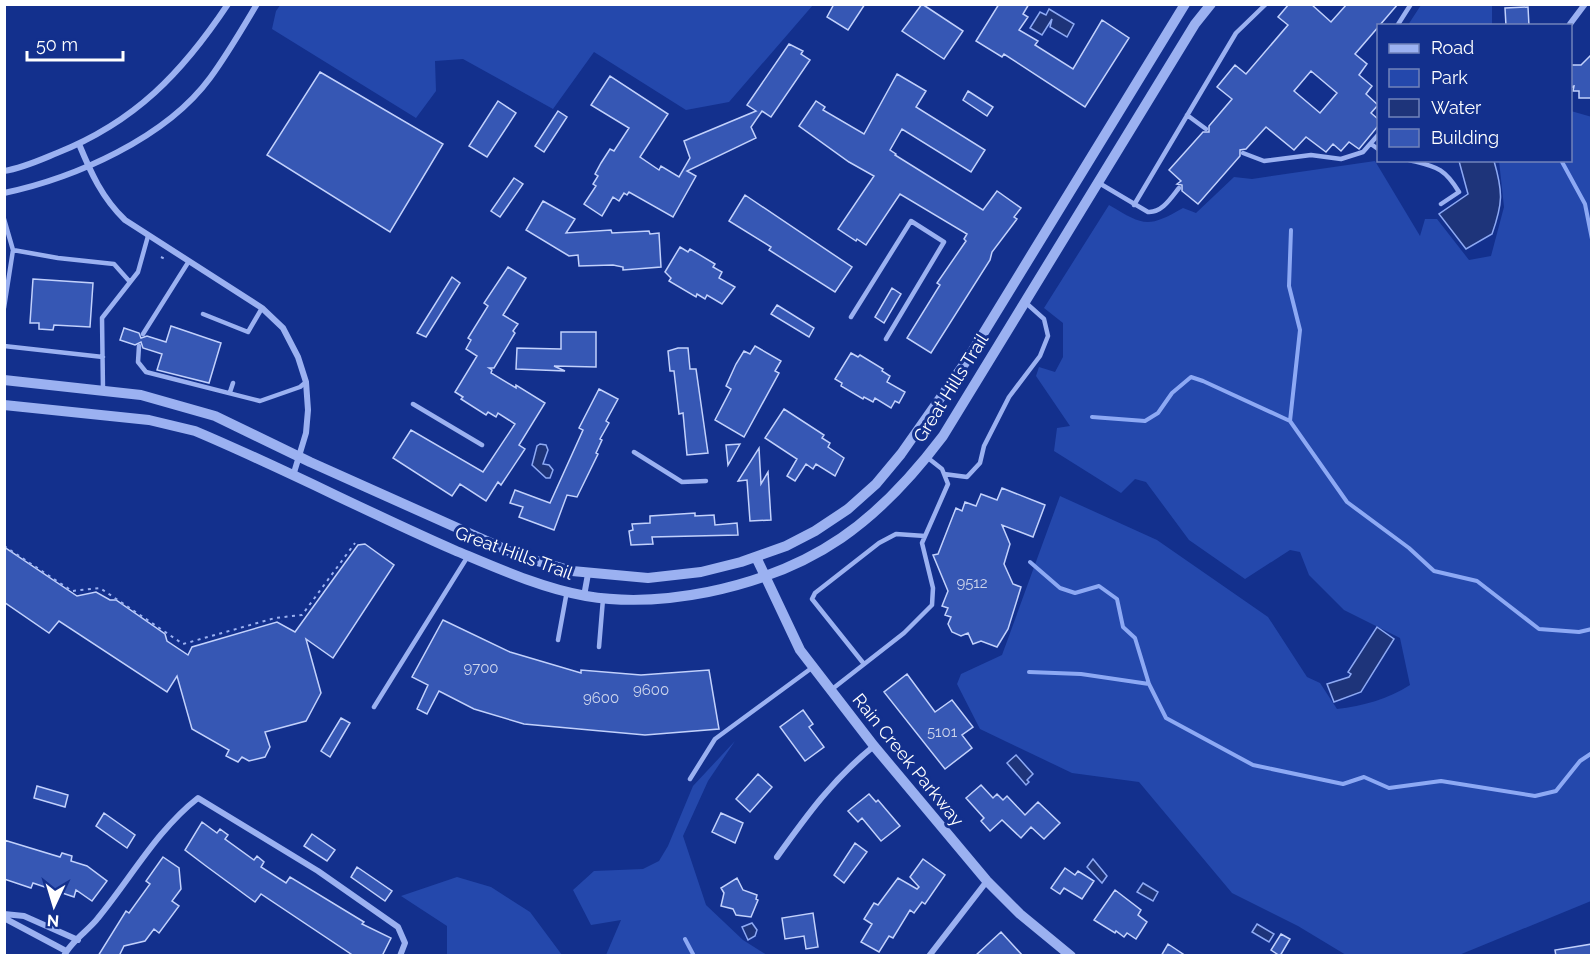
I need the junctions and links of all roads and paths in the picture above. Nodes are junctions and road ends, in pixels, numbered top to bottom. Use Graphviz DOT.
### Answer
graph roads {
  1 [pos="228,4"];
  2 [pos="257,4"];
  3 [pos="1185,4"];
  4 [pos="1266,4"];
  5 [pos="1411,4"];
  6 [pos="1585,4"];
  7 [pos="1207,6"];
  8 [pos="1398,24"];
  9 [pos="1570,24"];
  10 [pos="1187,115"];
  11 [pos="1206,129"];
  12 [pos="1377,136"];
  13 [pos="80,144"];
  14 [pos="1371,144"];
  15 [pos="1377,148"];
  16 [pos="1243,153"];
  17 [pos="1416,162"];
  18 [pos="88,166"];
  19 [pos="4,171"];
  20 [pos="1098,182"];
  21 [pos="1179,188"];
  22 [pos="4,193"];
  23 [pos="1442,204"];
  24 [pos="1134,205"];
  25 [pos="4,219"];
  26 [pos="7,235"];
  27 [pos="148,236"];
  28 [pos="13,250"];
  29 [pos="161,257"];
  30 [pos="165,259"];
  31 [pos="189,261"];
  32 [pos="130,282"];
  33 [pos="1025,302"];
  34 [pos="4,308"];
  35 [pos="262,308"];
  36 [pos="203,314"];
  37 [pos="851,317"];
  38 [pos="143,334"];
  39 [pos="886,339"];
  40 [pos="4,346"];
  41 [pos="139,346"];
  42 [pos="102,357"];
  43 [pos="4,381"];
  44 [pos="306,382"];
  45 [pos="233,383"];
  46 [pos="103,390"];
  47 [pos="230,392"];
  48 [pos="412,404"];
  49 [pos="4,405"];
  50 [pos="482,445"];
  51 [pos="634,452"];
  52 [pos="299,456"];
  53 [pos="927,458"];
  54 [pos="944,474"];
  55 [pos="293,476"];
  56 [pos="706,481"];
  57 [pos="925,536"];
  58 [pos="355,543"];
  59 [pos="4,546"];
  60 [pos="468,556"];
  61 [pos="756,557"];
  62 [pos="588,574"];
  63 [pos="766,578"];
  64 [pos="567,591"];
  65 [pos="584,596"];
  66 [pos="603,598"];
  67 [pos="558,639"];
  68 [pos="598,647"];
  69 [pos="864,664"];
  70 [pos="813,667"];
  71 [pos="831,690"];
  72 [pos="374,707"];
  73 [pos="874,746"];
  74 [pos="690,779"];
  75 [pos="777,857"];
  76 [pos="987,881"];
  77 [pos="4,916"];
  78 [pos="78,940"];
  79 [pos="65,953"];
  80 [pos="400,956"];
  81 [pos="929,956"];
  82 [pos="1071,956"];
  1 -- 13 [label="street"];
  2 -- 18 [label="street"];
  3 -- 61 [label="street, Great Hills Trail"];
  4 -- 10 [label="lane"];
  5 -- 8 [label="lane"];
  6 -- 9 [label="street"];
  7 -- 20 [label="street, Great Hills Trail"];
  10 -- 11 [label="lane"];
  10 -- 24 [label="lane"];
  12 -- 14 [label="lane"];
  13 -- 18 [label="street"];
  13 -- 19 [label="street"];
  14 -- 15 [label="lane"];
  14 -- 16 [label="lane"];
  17 -- 23 [label="lane"];
  18 -- 22 [label="street"];
  18 -- 27 [label="street"];
  20 -- 24 [label="lane"];
  20 -- 33 [label="street, Great Hills Trail"];
  21 -- 24 [label="lane"];
  25 -- 26 [label="lane"];
  26 -- 28 [label="lane"];
  27 -- 31 [label="street"];
  27 -- 32 [label="lane"];
  28 -- 32 [label="lane"];
  28 -- 34 [label="lane"];
  29 -- 30 [label="path"];
  31 -- 35 [label="street"];
  31 -- 38 [label="lane"];
  32 -- 42 [label="lane"];
  33 -- 53 [label="street, Great Hills Trail"];
  33 -- 54 [label="lane"];
  35 -- 36 [label="lane"];
  35 -- 44 [label="street"];
  37 -- 39 [label="lane"];
  40 -- 42 [label="lane"];
  41 -- 47 [label="lane"];
  42 -- 46 [label="lane"];
  43 -- 46 [label="street, Great Hills Trail"];
  44 -- 47 [label="lane"];
  44 -- 52 [label="street"];
  45 -- 47 [label="lane"];
  46 -- 52 [label="street, Great Hills Trail"];
  48 -- 50 [label="lane"];
  49 -- 55 [label="street, Great Hills Trail"];
  51 -- 56 [label="lane"];
  52 -- 55 [label="street"];
  52 -- 62 [label="street, Great Hills Trail"];
  53 -- 54 [label="lane"];
  53 -- 63 [label="street, Great Hills Trail"];
  54 -- 57 [label="lane"];
  55 -- 60 [label="street, Great Hills Trail"];
  57 -- 69 [label="lane"];
  57 -- 69 [label="lane"];
  58 -- 59 [label="path"];
  60 -- 64 [label="street, Great Hills Trail"];
  60 -- 72 [label="lane"];
  61 -- 62 [label="street, Great Hills Trail"];
  61 -- 63 [label="street, Rain Creek Parkway"];
  62 -- 65 [label="street"];
  63 -- 66 [label="street, Great Hills Trail"];
  63 -- 70 [label="street, Rain Creek Parkway"];
  64 -- 65 [label="street, Great Hills Trail"];
  64 -- 67 [label="lane"];
  65 -- 66 [label="street, Great Hills Trail"];
  66 -- 68 [label="lane"];
  69 -- 71 [label="lane"];
  70 -- 71 [label="street, Rain Creek Parkway"];
  70 -- 74 [label="lane"];
  71 -- 73 [label="street, Rain Creek Parkway"];
  73 -- 75 [label="street"];
  73 -- 76 [label="street, Rain Creek Parkway"];
  76 -- 81 [label="street"];
  76 -- 82 [label="street, Rain Creek Parkway"];
  77 -- 78 [label="street"];
  77 -- 79 [label="street"];
  78 -- 79 [label="street"];
  78 -- 80 [label="street"];
}
